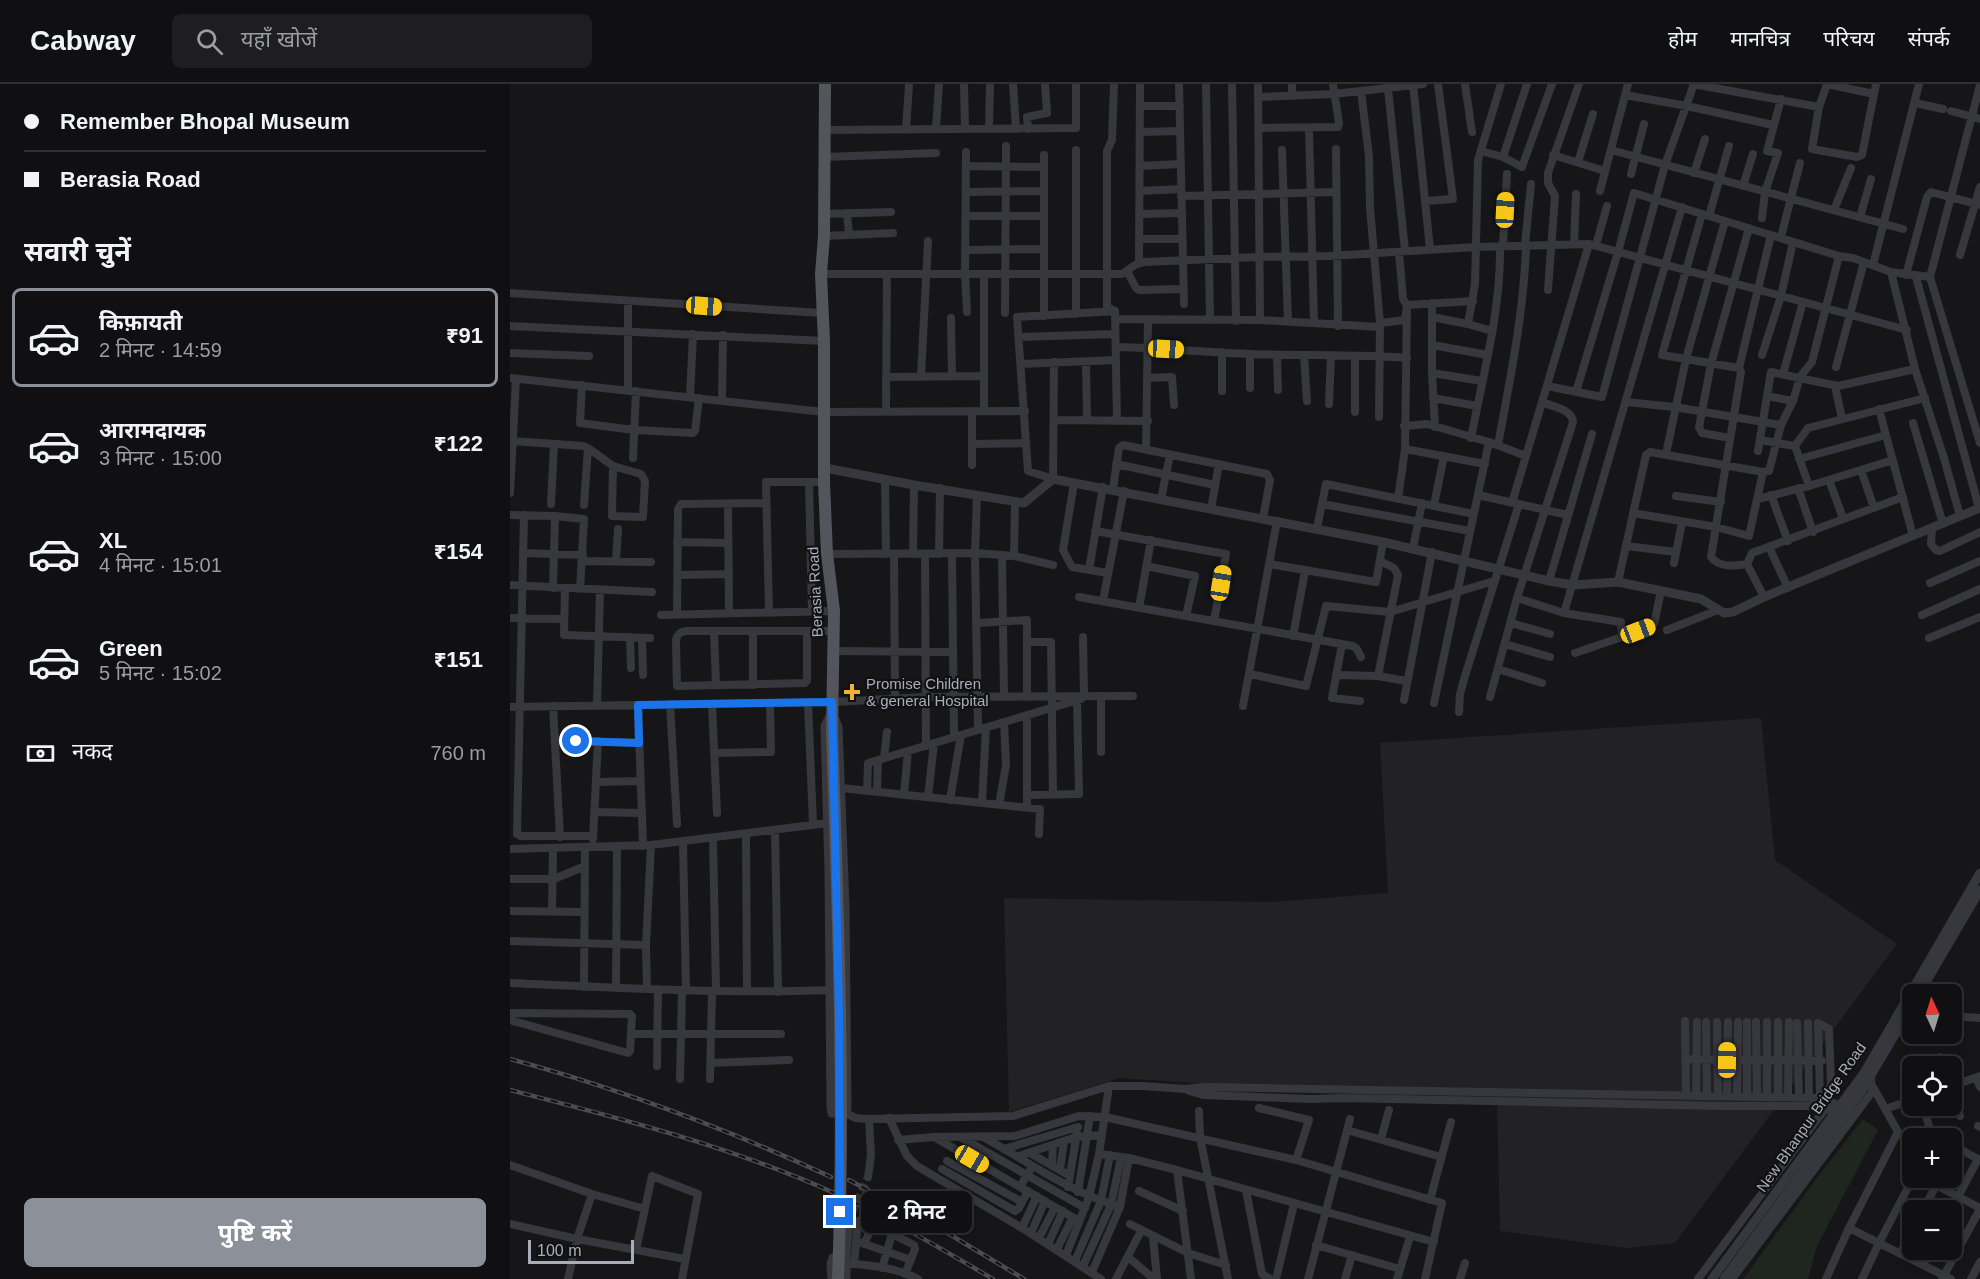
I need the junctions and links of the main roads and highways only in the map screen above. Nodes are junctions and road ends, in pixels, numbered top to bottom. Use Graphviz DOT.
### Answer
graph roads {
  1 [pos="825,84"];
  2 [pos="838,1279"];
  1 -- 2 [label="main road, Berasia Road, bridge"];
}
